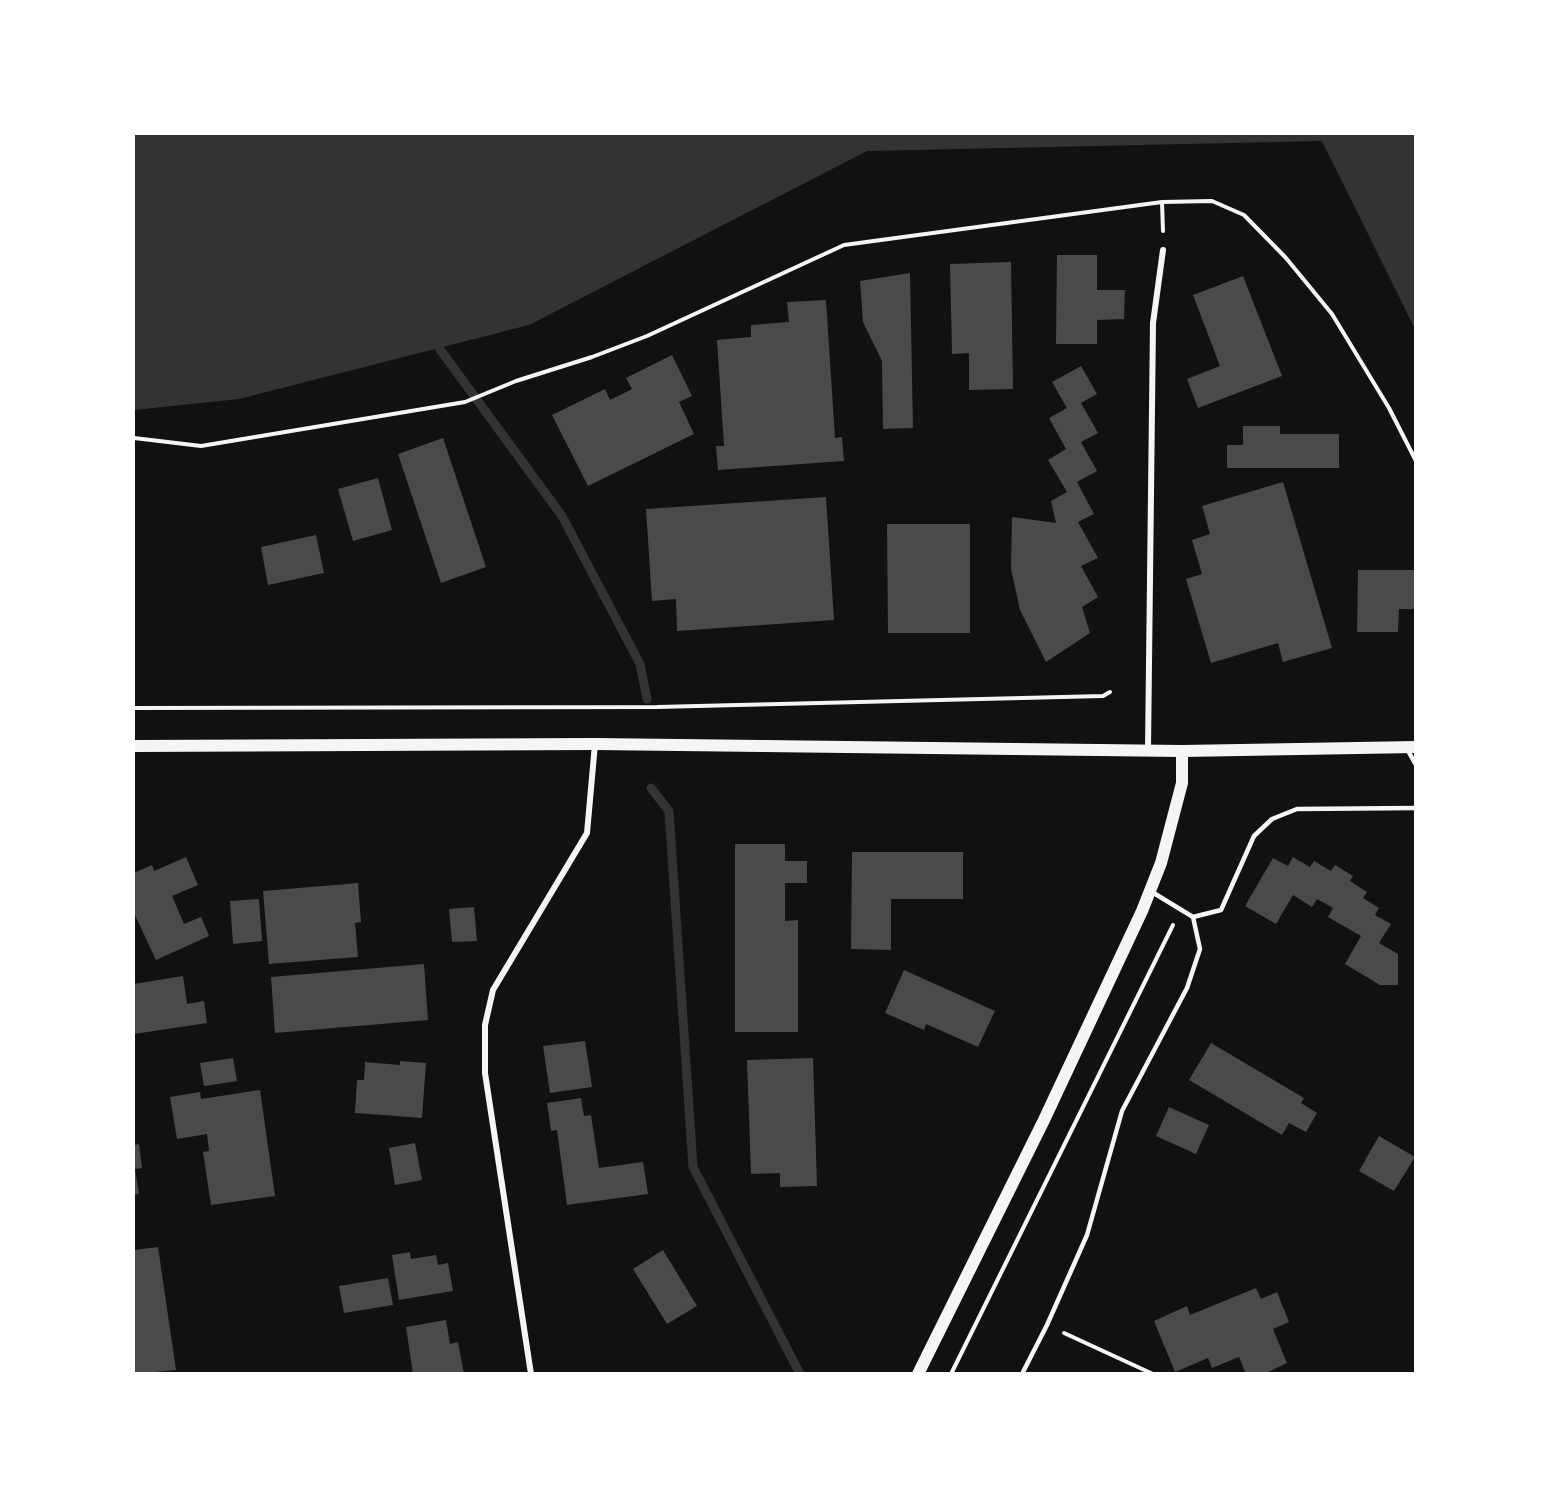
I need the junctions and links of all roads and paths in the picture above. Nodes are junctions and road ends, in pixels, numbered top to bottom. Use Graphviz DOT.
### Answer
graph roads {
  1 [pos="1162,202"];
  2 [pos="1163,250"];
  3 [pos="134,438"];
  4 [pos="1416,461"];
  5 [pos="1110,692"];
  6 [pos="134,708"];
  7 [pos="595,744"];
  8 [pos="134,746"];
  9 [pos="1411,746"];
  10 [pos="1148,749"];
  11 [pos="1182,751"];
  12 [pos="1416,765"];
  13 [pos="1416,808"];
  14 [pos="1150,891"];
  15 [pos="1181,910"];
  16 [pos="1193,917"];
  17 [pos="1047,1325"];
  18 [pos="531,1374"];
  19 [pos="918,1374"];
  20 [pos="951,1374"];
  21 [pos="1022,1374"];
  22 [pos="1153,1374"];
  1 -- 2 [label="path"];
  1 -- 3 [label="path"];
  1 -- 4 [label="path"];
  2 -- 10 [label="street"];
  5 -- 6 [label="path"];
  7 -- 8 [label="main road"];
  7 -- 10 [label="main road"];
  7 -- 18 [label="street"];
  9 -- 11 [label="main road"];
  9 -- 12 [label="lane"];
  10 -- 11 [label="main road"];
  11 -- 14 [label="main road"];
  13 -- 16 [label="lane"];
  14 -- 15 [label="lane"];
  14 -- 19 [label="main road"];
  15 -- 16 [label="lane"];
  15 -- 20 [label="path"];
  16 -- 17 [label="lane"];
  17 -- 21 [label="lane"];
  17 -- 22 [label="path"];
}
